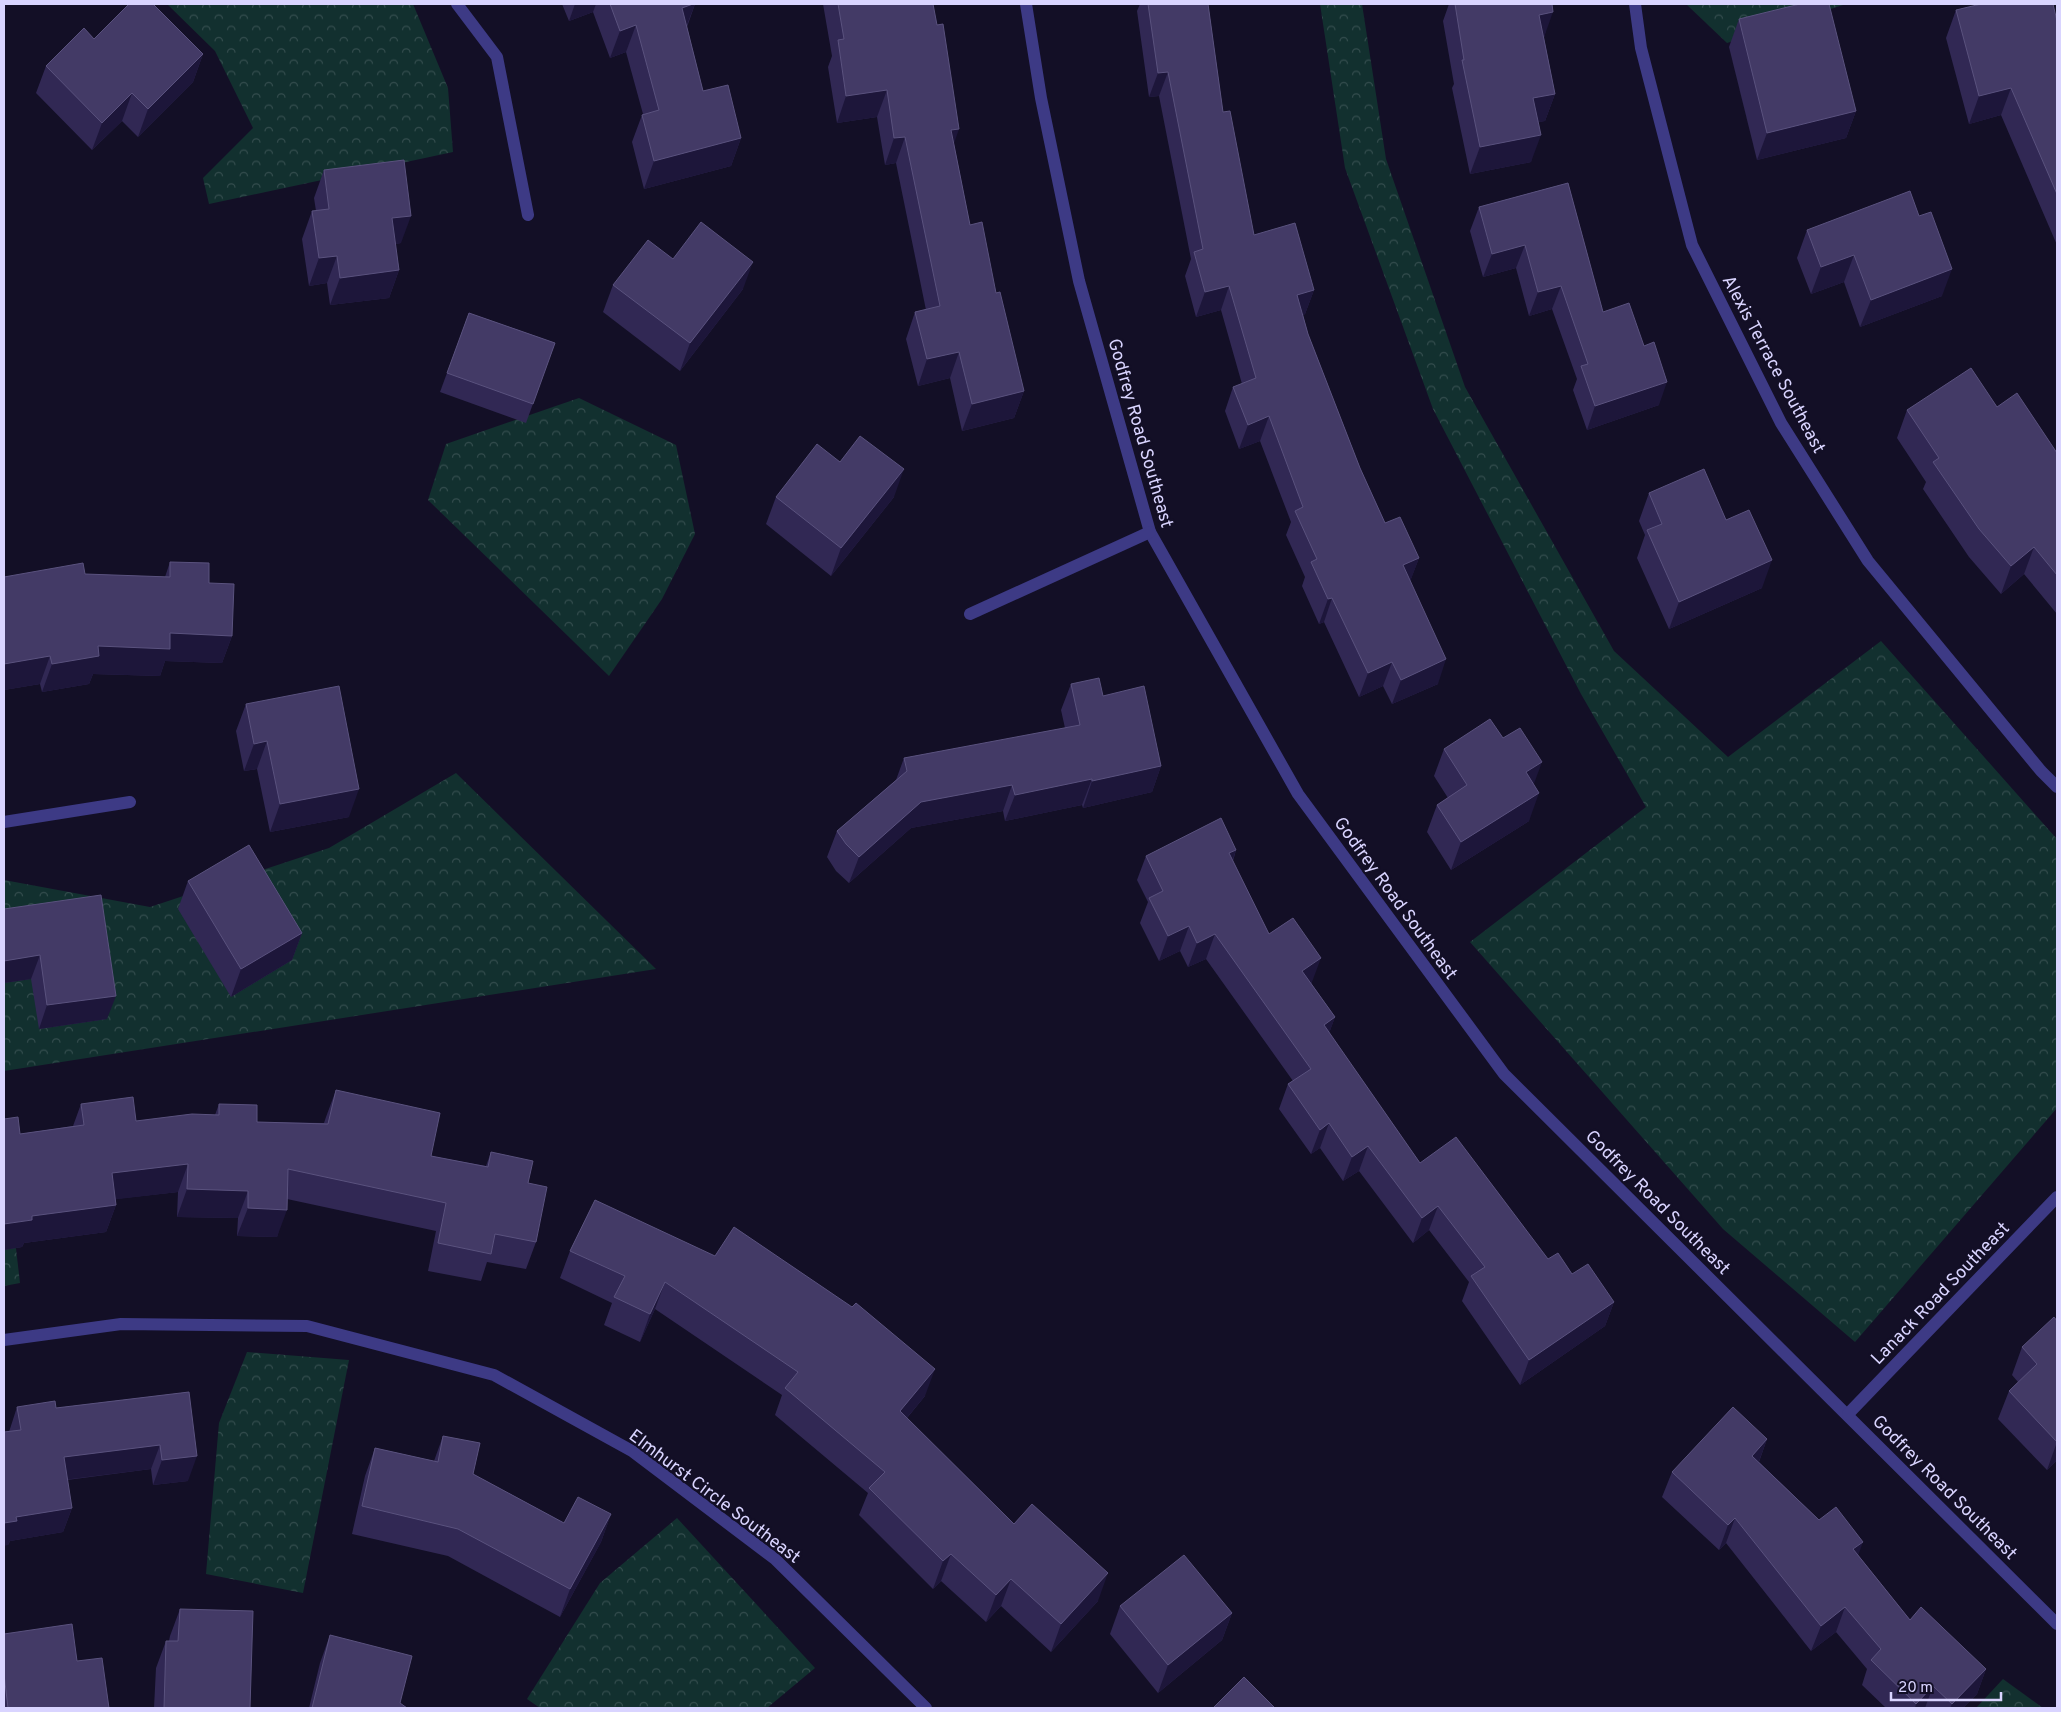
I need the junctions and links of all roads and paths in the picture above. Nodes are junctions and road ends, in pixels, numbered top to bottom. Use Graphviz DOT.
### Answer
graph roads {
  1 [pos="457,4"];
  2 [pos="1026,4"];
  3 [pos="1634,4"];
  4 [pos="528,215"];
  5 [pos="1150,532"];
  6 [pos="970,614"];
  7 [pos="2057,787"];
  8 [pos="130,802"];
  9 [pos="4,822"];
  10 [pos="2057,1197"];
  11 [pos="4,1340"];
  12 [pos="1848,1414"];
  13 [pos="2057,1624"];
  14 [pos="926,1708"];
  1 -- 4 [label="street"];
  2 -- 5 [label="street, Godfrey Road Southeast"];
  3 -- 7 [label="street, Alexis Terrace Southeast"];
  5 -- 6 [label="street"];
  5 -- 12 [label="street, Godfrey Road Southeast"];
  8 -- 9 [label="street"];
  10 -- 12 [label="street, Lanack Road Southeast"];
  11 -- 14 [label="street, Elmhurst Circle Southeast"];
  12 -- 13 [label="street, Godfrey Road Southeast"];
}
